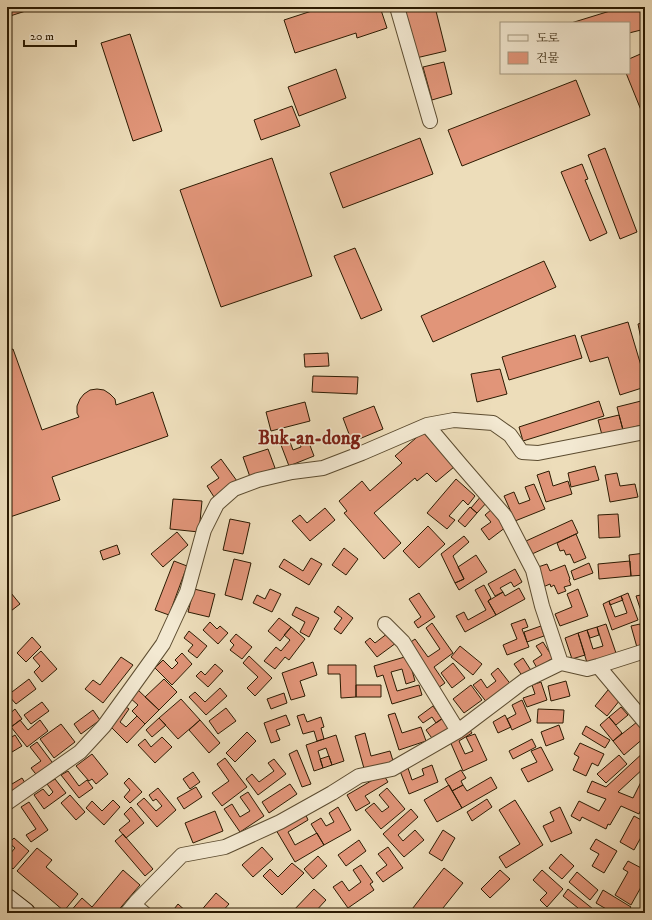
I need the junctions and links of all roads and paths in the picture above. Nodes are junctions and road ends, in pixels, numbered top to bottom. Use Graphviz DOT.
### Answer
graph roads {
  1 [pos="397,7"];
  2 [pos="430,121"];
  3 [pos="427,425"];
  4 [pos="645,432"];
  5 [pos="385,624"];
  6 [pos="645,651"];
  7 [pos="561,663"];
  8 [pos="598,666"];
  9 [pos="645,722"];
  10 [pos="458,731"];
  11 [pos="7,803"];
  12 [pos="7,899"];
  13 [pos="136,902"];
  14 [pos="25,913"];
  15 [pos="127,913"];
  16 [pos="149,913"];
  1 -- 2 [label="street"];
  3 -- 4 [label="street"];
  3 -- 7 [label="street"];
  3 -- 11 [label="street"];
  5 -- 10 [label="street"];
  6 -- 8 [label="street"];
  7 -- 8 [label="street"];
  7 -- 10 [label="street"];
  8 -- 9 [label="street"];
  10 -- 13 [label="street"];
  12 -- 14 [label="main road"];
  13 -- 15 [label="street"];
  13 -- 16 [label="lane"];
}
